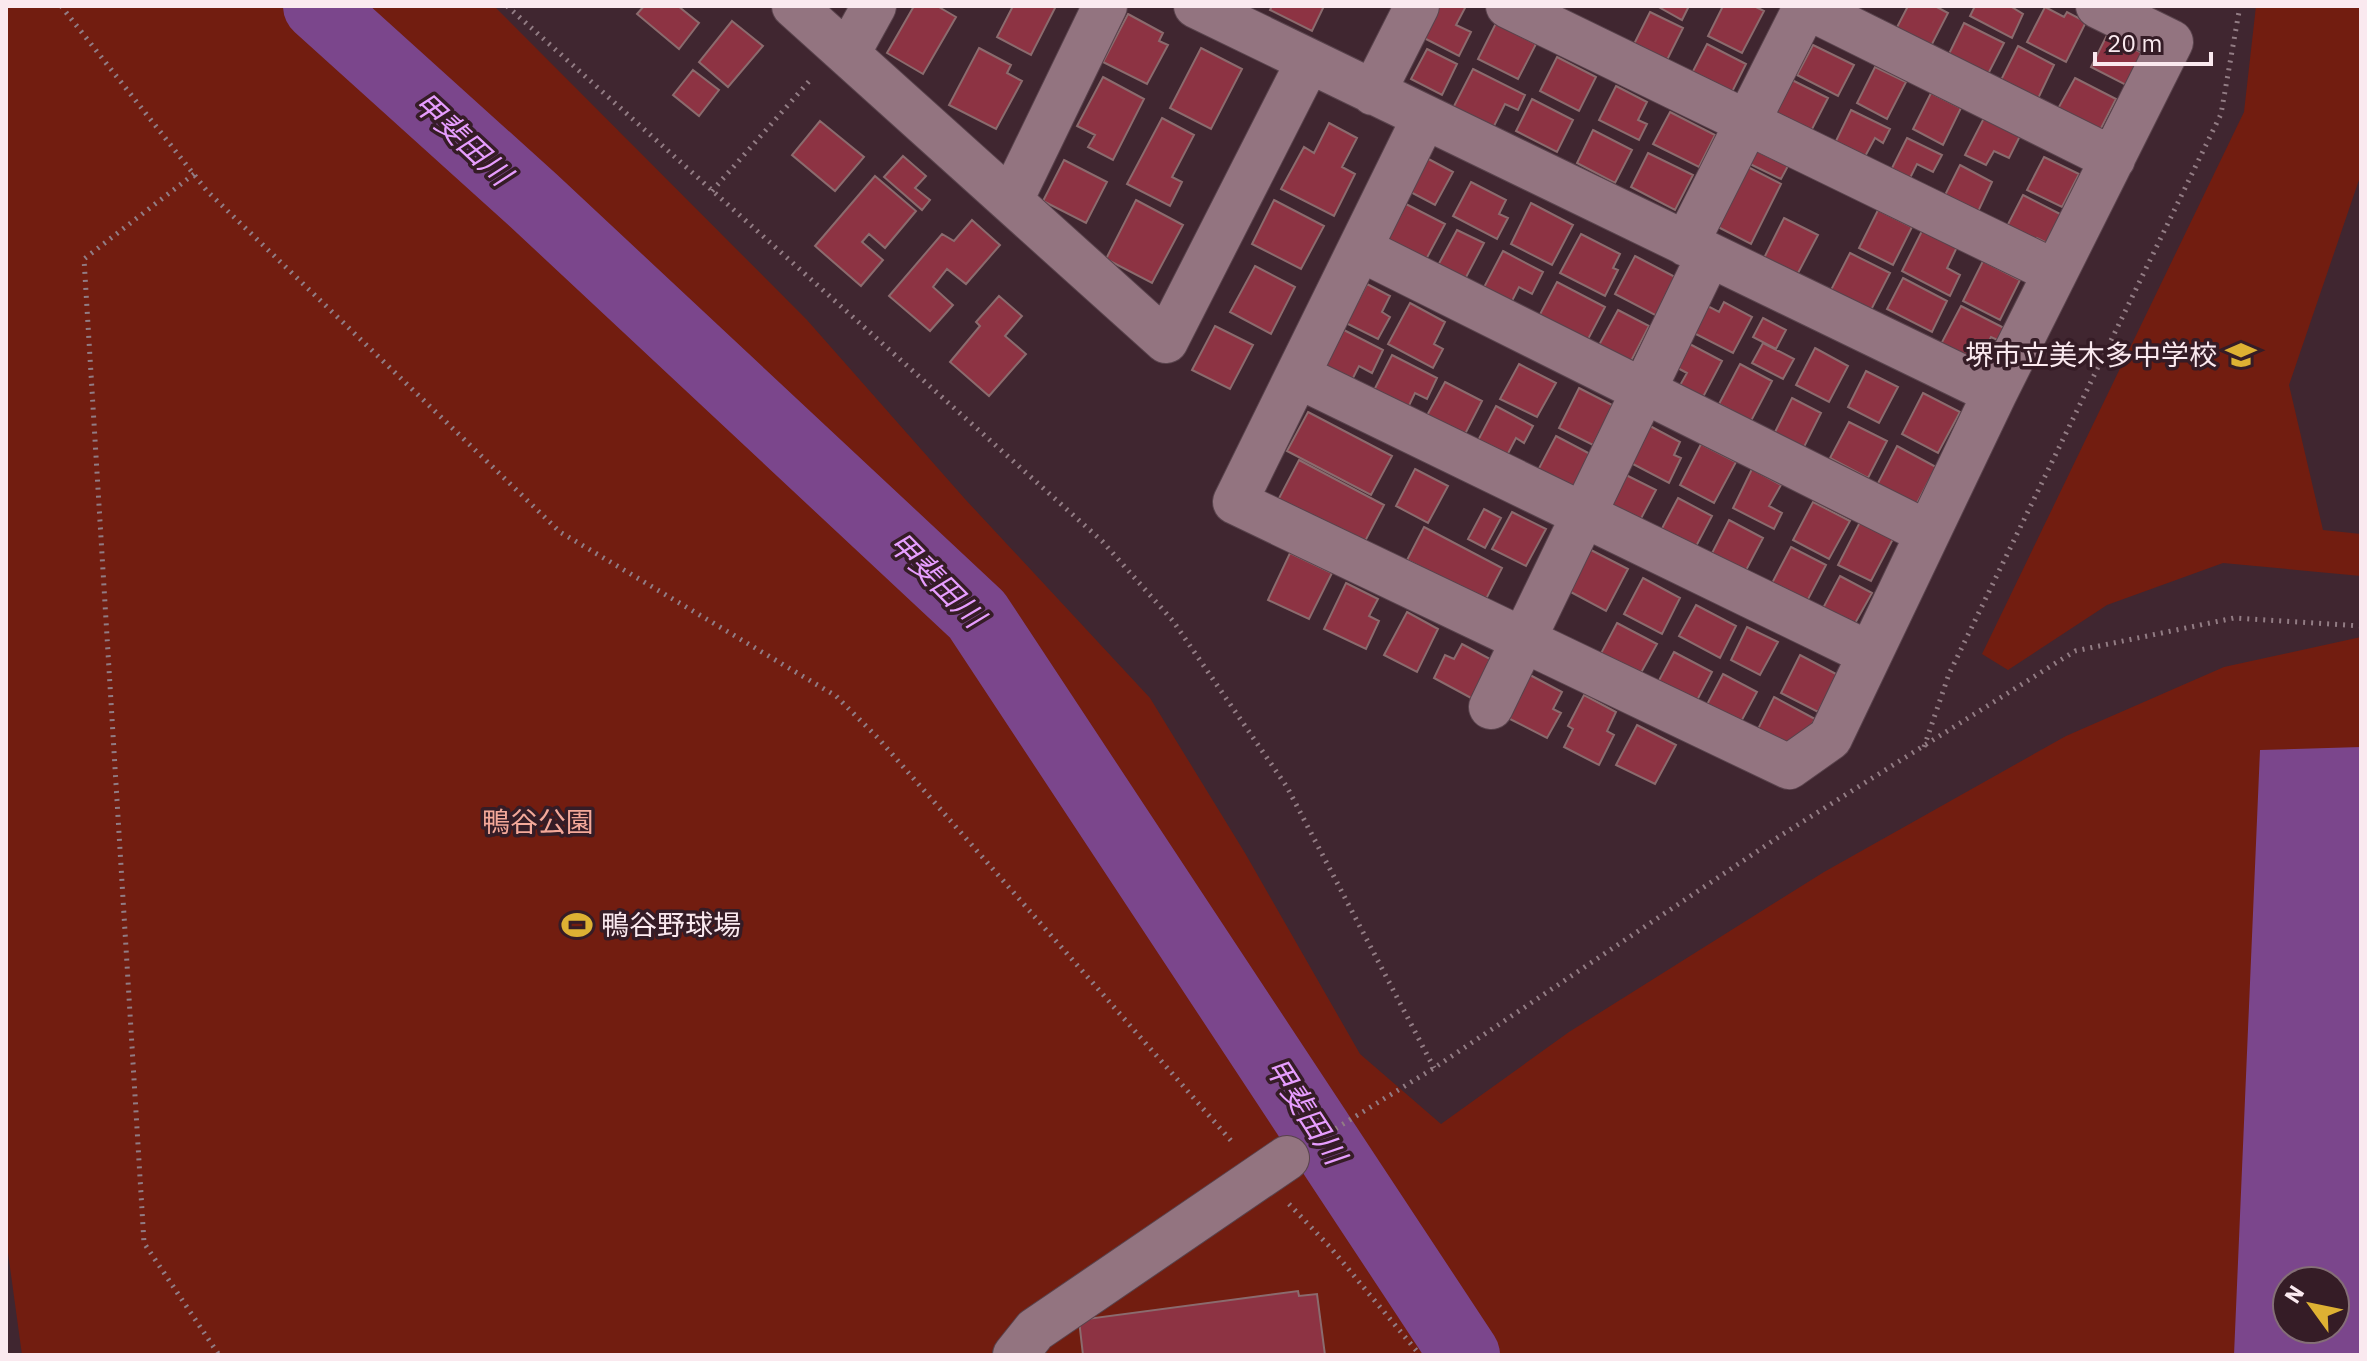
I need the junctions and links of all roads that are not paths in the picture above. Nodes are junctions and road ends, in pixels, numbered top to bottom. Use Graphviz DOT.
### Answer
graph roads {
  1 [pos="794,6"];
  2 [pos="874,6"];
  3 [pos="1105,6"];
  4 [pos="1196,6"];
  5 [pos="1417,6"];
  6 [pos="1508,6"];
  7 [pos="1806,6"];
  8 [pos="2098,6"];
  9 [pos="844,50"];
  10 [pos="1308,62"];
  11 [pos="1373,93"];
  12 [pos="1424,118"];
  13 [pos="1748,121"];
  14 [pos="2113,159"];
  15 [pos="1011,200"];
  16 [pos="1360,249"];
  17 [pos="1698,250"];
  18 [pos="2055,272"];
  19 [pos="1298,376"];
  20 [pos="1643,392"];
  21 [pos="1995,393"];
  22 [pos="1583,517"];
  23 [pos="1928,533"];
  24 [pos="1524,640"];
  25 [pos="1870,654"];
  26 [pos="1491,707"];
  27 [pos="1273,1166"];
  28 [pos="1015,1355"];
  1 -- 9 [label="street"];
  2 -- 9 [label="street"];
  3 -- 15 [label="street"];
  4 -- 10 [label="street"];
  5 -- 11 [label="street"];
  6 -- 13 [label="street"];
  7 -- 13 [label="street"];
  7 -- 14 [label="street"];
  8 -- 14 [label="street"];
  9 -- 15 [label="street"];
  10 -- 11 [label="street"];
  10 -- 15 [label="street"];
  11 -- 12 [label="street"];
  12 -- 16 [label="street"];
  12 -- 17 [label="street"];
  13 -- 17 [label="street"];
  13 -- 18 [label="street"];
  14 -- 18 [label="street"];
  16 -- 19 [label="street"];
  16 -- 20 [label="street"];
  17 -- 20 [label="street"];
  17 -- 21 [label="street"];
  18 -- 21 [label="street"];
  19 -- 22 [label="street"];
  19 -- 24 [label="street"];
  20 -- 22 [label="street"];
  20 -- 23 [label="street"];
  21 -- 23 [label="street"];
  22 -- 24 [label="street"];
  22 -- 25 [label="street"];
  23 -- 25 [label="street"];
  24 -- 25 [label="street"];
  24 -- 26 [label="street"];
  27 -- 28 [label="street"];
}
